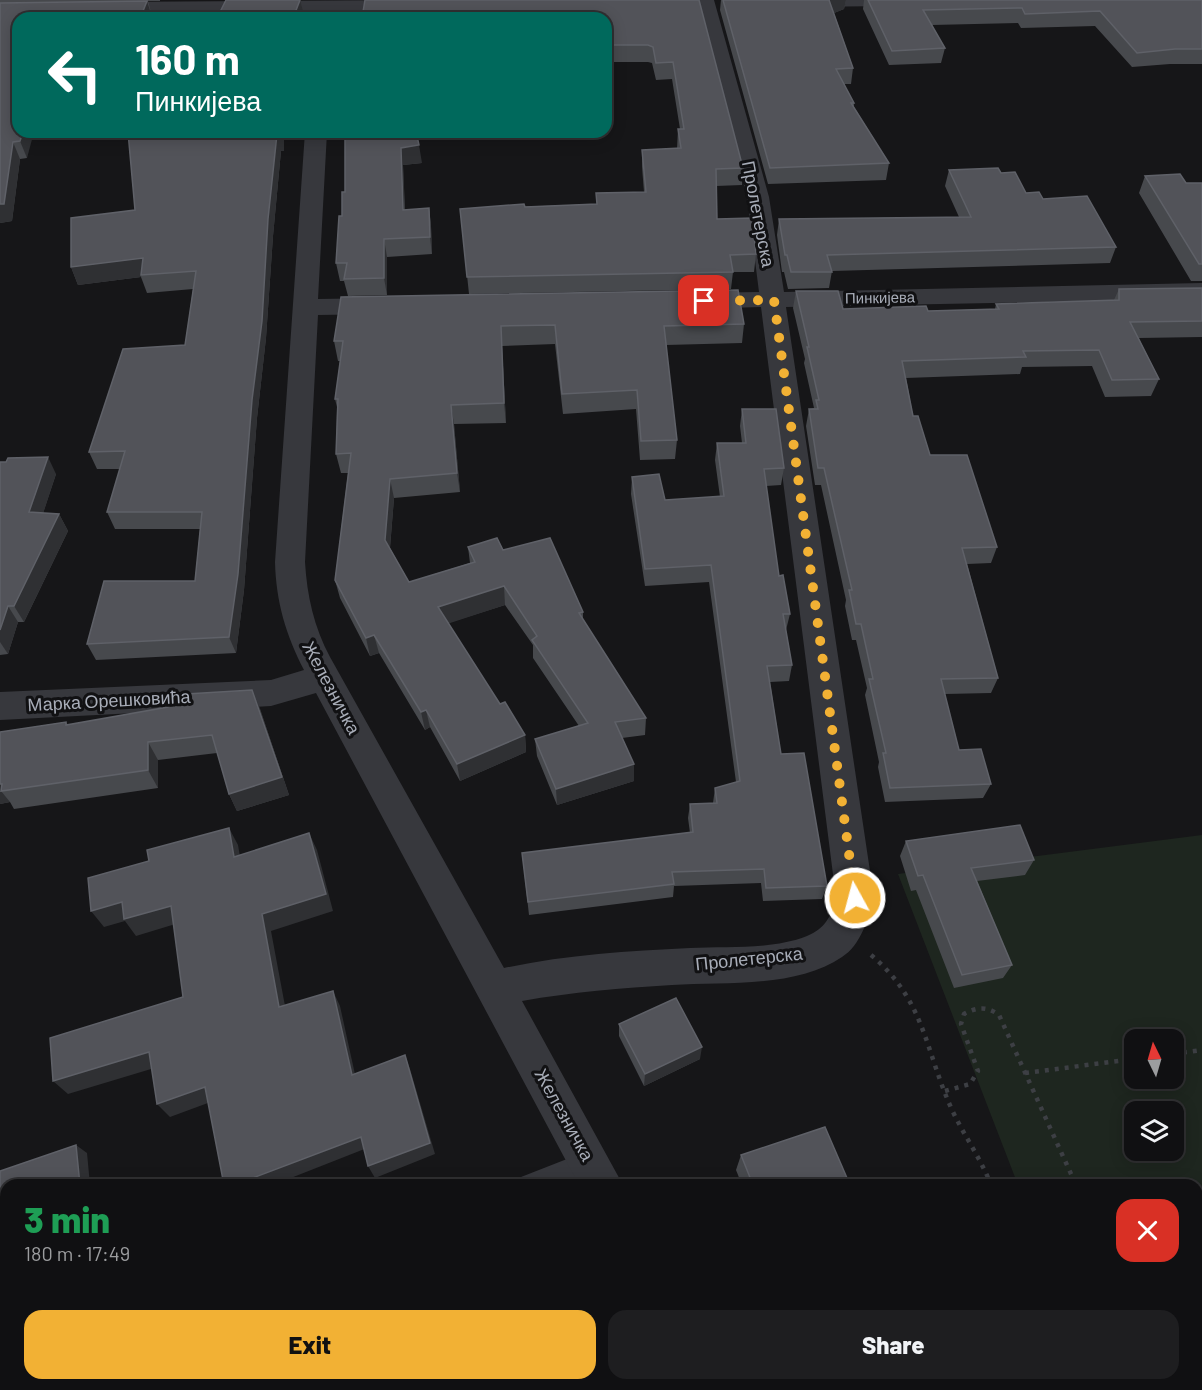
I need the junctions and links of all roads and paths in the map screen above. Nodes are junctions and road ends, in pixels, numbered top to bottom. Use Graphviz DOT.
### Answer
graph roads {
  1 [pos="891,0"];
  2 [pos="705,1"];
  3 [pos="775,1"];
  4 [pos="427,5"];
  5 [pos="339,8"];
  6 [pos="89,9"];
  7 [pos="316,138"];
  8 [pos="1202,291"];
  9 [pos="774,300"];
  10 [pos="668,302"];
  11 [pos="411,305"];
  12 [pos="306,307"];
  13 [pos="324,677"];
  14 [pos="0,706"];
  15 [pos="841,933"];
  16 [pos="494,988"];
  17 [pos="1202,1050"];
  18 [pos="1184,1052"];
  19 [pos="1124,1060"];
  20 [pos="1025,1074"];
  21 [pos="945,1090"];
  22 [pos="596,1174"];
  23 [pos="566,1179"];
  24 [pos="988,1179"];
  25 [pos="1073,1179"];
  1 -- 3 [label="street"];
  2 -- 9 [label="street, Пролетерска"];
  4 -- 5 [label="street"];
  5 -- 6 [label="street"];
  7 -- 12 [label="street, Железничка"];
  8 -- 9 [label="street, Пинкијева"];
  9 -- 10 [label="street, Пинкијева"];
  9 -- 15 [label="street, Пролетерска"];
  11 -- 12 [label="street"];
  12 -- 13 [label="street, Железничка"];
  13 -- 14 [label="street, Марка Орешковића"];
  13 -- 16 [label="street, Железничка"];
  15 -- 16 [label="street, Пролетерска"];
  15 -- 21 [label="path"];
  16 -- 22 [label="street, Железничка"];
  17 -- 18 [label="path"];
  19 -- 20 [label="path"];
  20 -- 21 [label="path"];
  20 -- 25 [label="path"];
  21 -- 24 [label="path"];
  22 -- 23 [label="lane"];
}
